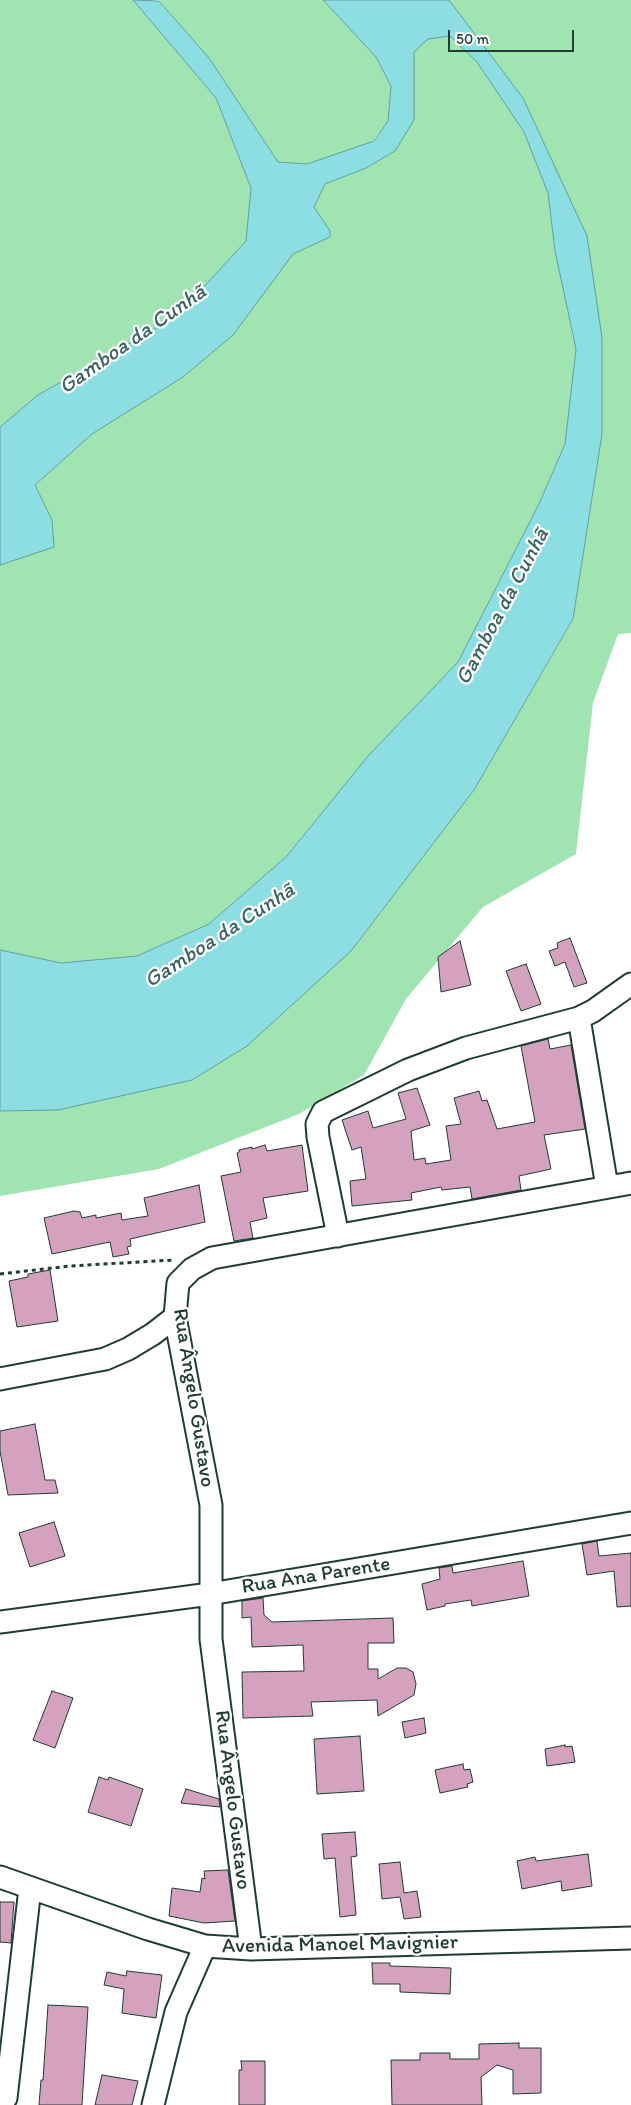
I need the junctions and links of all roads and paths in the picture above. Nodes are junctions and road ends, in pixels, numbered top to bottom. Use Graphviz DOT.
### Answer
graph roads {
  1 [pos="631,984"];
  2 [pos="579,1018"];
  3 [pos="631,1183"];
  4 [pos="607,1187"];
  5 [pos="338,1236"];
  6 [pos="184,1260"];
  7 [pos="0,1274"];
  8 [pos="175,1317"];
  9 [pos="0,1379"];
  10 [pos="631,1524"];
  11 [pos="210,1594"];
  12 [pos="0,1622"];
  13 [pos="0,1877"];
  14 [pos="30,1888"];
  15 [pos="631,1938"];
  16 [pos="205,1946"];
  17 [pos="251,1949"];
  18 [pos="6,2098"];
  19 [pos="153,2105"];
  1 -- 2 [label="street"];
  2 -- 4 [label="street"];
  2 -- 5 [label="street"];
  3 -- 4 [label="street, Rua Ângelo Gustavo"];
  4 -- 5 [label="street, Rua Ângelo Gustavo"];
  5 -- 8 [label="street, Rua Ângelo Gustavo"];
  6 -- 7 [label="path"];
  8 -- 9 [label="street"];
  8 -- 11 [label="street, Rua Ângelo Gustavo"];
  10 -- 11 [label="street, Rua Ana Parente"];
  11 -- 12 [label="street, Rua Ana Parente"];
  11 -- 17 [label="street, Rua Ângelo Gustavo"];
  13 -- 14 [label="street, Avenida Manoel Mavignier"];
  14 -- 16 [label="street, Avenida Manoel Mavignier"];
  14 -- 18 [label="street"];
  15 -- 17 [label="street, Avenida Manoel Mavignier"];
  16 -- 17 [label="street, Avenida Manoel Mavignier"];
  16 -- 19 [label="street"];
}
